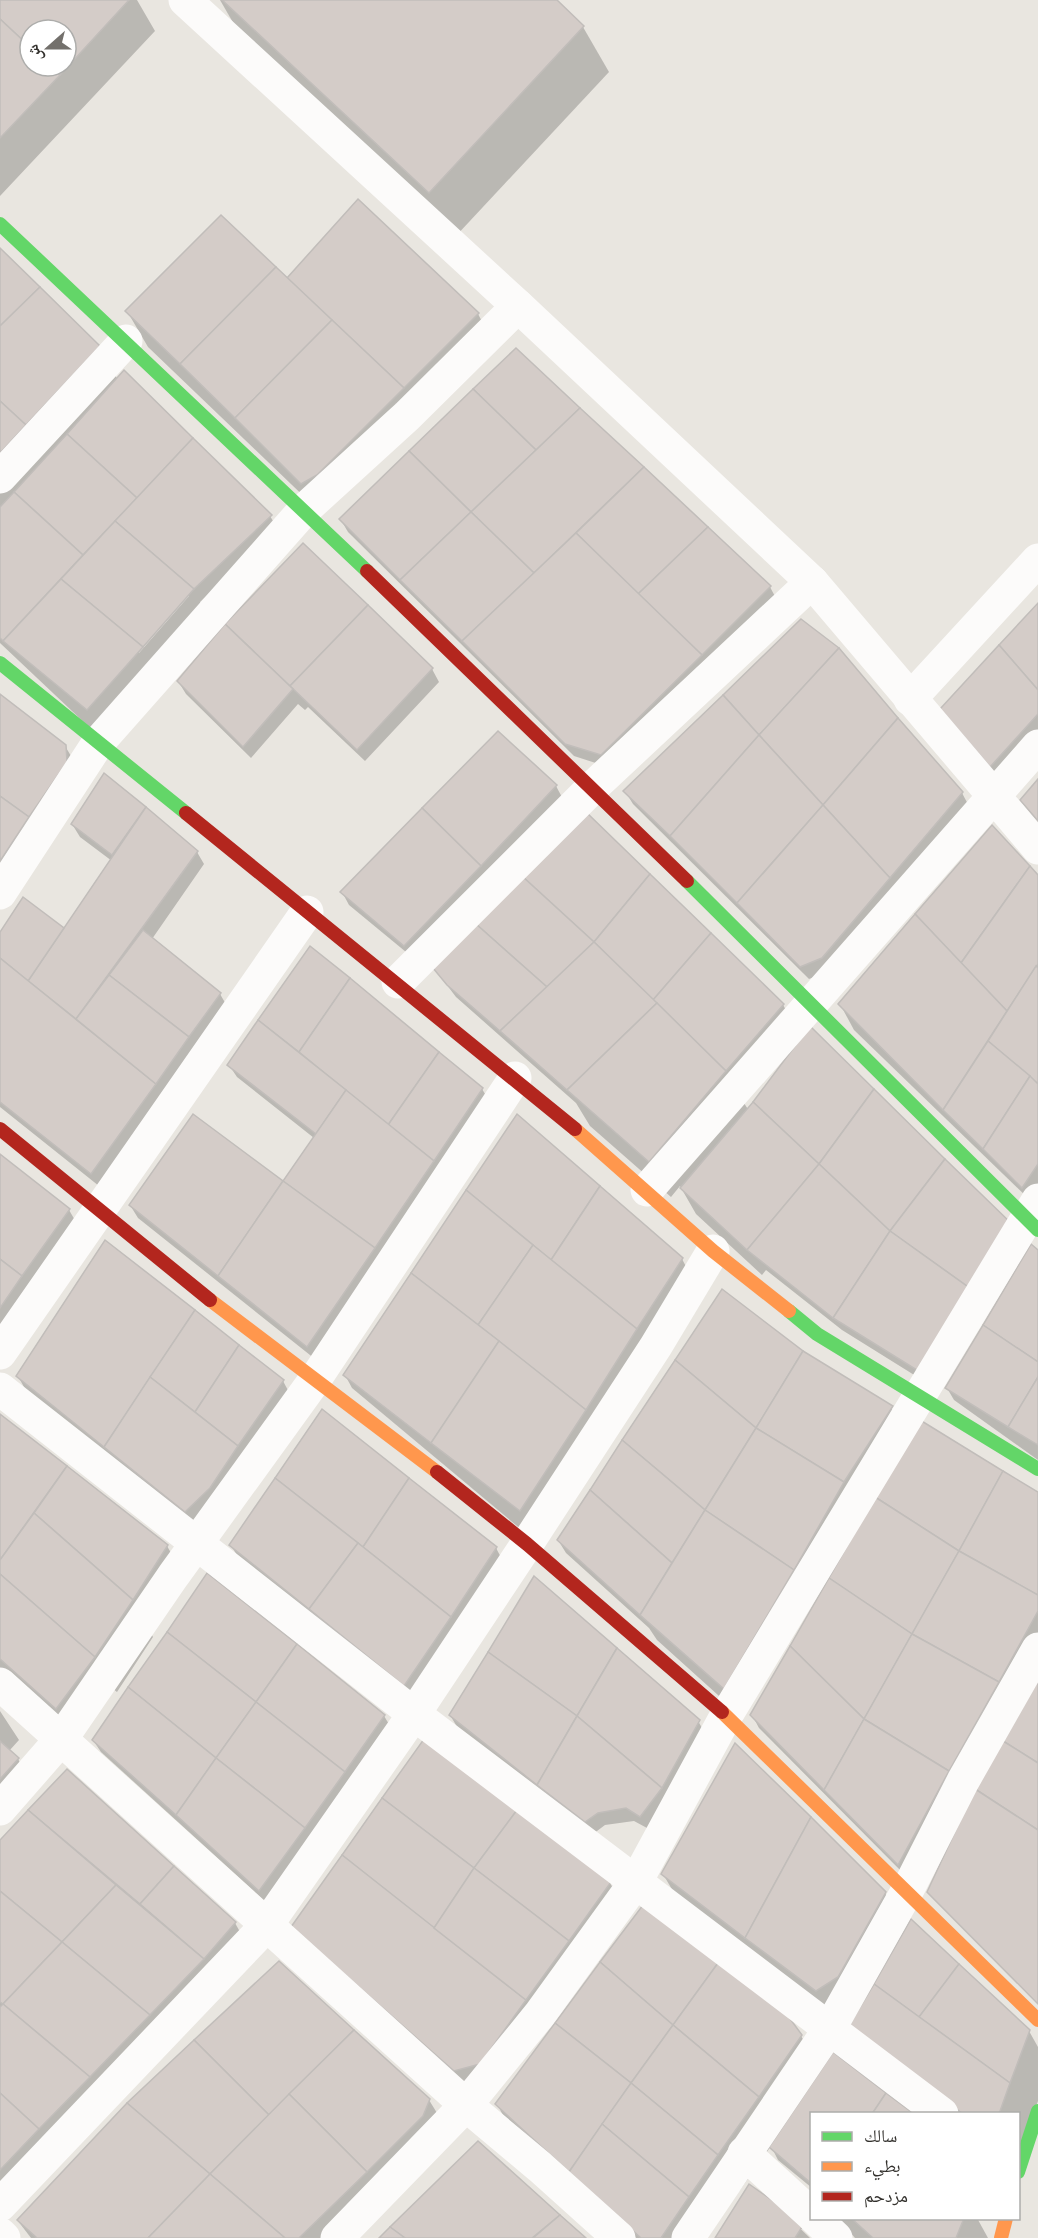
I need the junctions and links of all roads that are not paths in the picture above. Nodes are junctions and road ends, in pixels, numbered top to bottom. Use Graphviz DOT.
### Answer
graph roads {
  1 [pos="185,0"];
  2 [pos="0,224"];
  3 [pos="518,306"];
  4 [pos="126,341"];
  5 [pos="0,477"];
  6 [pos="304,510"];
  7 [pos="1038,560"];
  8 [pos="812,582"];
  9 [pos="0,663"];
  10 [pos="910,699"];
  11 [pos="98,743"];
  12 [pos="1038,746"];
  13 [pos="593,787"];
  14 [pos="992,796"];
  15 [pos="1038,848"];
  16 [pos="0,893"];
  17 [pos="307,912"];
  18 [pos="398,982"];
  19 [pos="811,1004"];
  20 [pos="516,1078"];
  21 [pos="0,1129"];
  22 [pos="647,1190"];
  23 [pos="98,1208"];
  24 [pos="1034,1216"];
  25 [pos="713,1251"];
  26 [pos="0,1353"];
  27 [pos="314,1381"];
  28 [pos="0,1389"];
  29 [pos="920,1397"];
  30 [pos="1038,1469"];
  31 [pos="198,1542"];
  32 [pos="527,1544"];
  33 [pos="1038,1649"];
  34 [pos="0,1684"];
  35 [pos="414,1714"];
  36 [pos="726,1716"];
  37 [pos="62,1738"];
  38 [pos="0,1809"];
  39 [pos="637,1880"];
  40 [pos="906,1893"];
  41 [pos="266,1926"];
  42 [pos="1038,2020"];
  43 [pos="830,2028"];
  44 [pos="466,2105"];
  45 [pos="1038,2111"];
  46 [pos="939,2112"];
  47 [pos="744,2153"];
  48 [pos="1020,2166"];
  49 [pos="0,2205"];
  50 [pos="810,2213"];
  51 [pos="817,2220"];
  52 [pos="1005,2220"];
  53 [pos="0,2234"];
  54 [pos="4,2238"];
  55 [pos="337,2238"];
  56 [pos="619,2238"];
  57 [pos="688,2238"];
  58 [pos="836,2238"];
  59 [pos="1000,2238"];
  1 -- 3 [label="street"];
  2 -- 4 [label="street"];
  3 -- 6 [label="street"];
  3 -- 8 [label="street"];
  4 -- 5 [label="street"];
  4 -- 6 [label="street"];
  6 -- 11 [label="street"];
  6 -- 13 [label="street"];
  7 -- 10 [label="street"];
  8 -- 10 [label="street"];
  8 -- 13 [label="street"];
  9 -- 11 [label="street"];
  10 -- 14 [label="street"];
  11 -- 16 [label="street"];
  11 -- 17 [label="street"];
  12 -- 14 [label="street"];
  13 -- 18 [label="street"];
  13 -- 19 [label="street"];
  14 -- 15 [label="street"];
  14 -- 19 [label="street"];
  17 -- 18 [label="street"];
  17 -- 23 [label="street"];
  18 -- 20 [label="street"];
  19 -- 22 [label="street"];
  19 -- 24 [label="street"];
  20 -- 22 [label="street"];
  20 -- 27 [label="street"];
  21 -- 23 [label="street"];
  22 -- 25 [label="street"];
  23 -- 26 [label="street"];
  23 -- 27 [label="street"];
  24 -- 29 [label="street"];
  25 -- 29 [label="street"];
  25 -- 32 [label="street"];
  27 -- 31 [label="street"];
  27 -- 32 [label="street"];
  28 -- 31 [label="street"];
  29 -- 30 [label="street"];
  29 -- 36 [label="street"];
  31 -- 35 [label="street"];
  31 -- 37 [label="street"];
  32 -- 35 [label="street"];
  32 -- 36 [label="street"];
  33 -- 40 [label="street"];
  34 -- 37 [label="street"];
  35 -- 39 [label="street"];
  35 -- 41 [label="street"];
  36 -- 39 [label="street"];
  36 -- 40 [label="street"];
  37 -- 38 [label="street"];
  37 -- 41 [label="street"];
  39 -- 43 [label="street"];
  39 -- 44 [label="street"];
  40 -- 42 [label="street"];
  40 -- 43 [label="street"];
  41 -- 44 [label="street"];
  41 -- 49 [label="street"];
  43 -- 46 [label="street"];
  43 -- 47 [label="street"];
  44 -- 55 [label="street"];
  44 -- 56 [label="street"];
  45 -- 48 [label="street"];
  47 -- 50 [label="street"];
  47 -- 57 [label="street"];
  51 -- 58 [label="street"];
  52 -- 59 [label="street"];
  53 -- 54 [label="street"];
}
